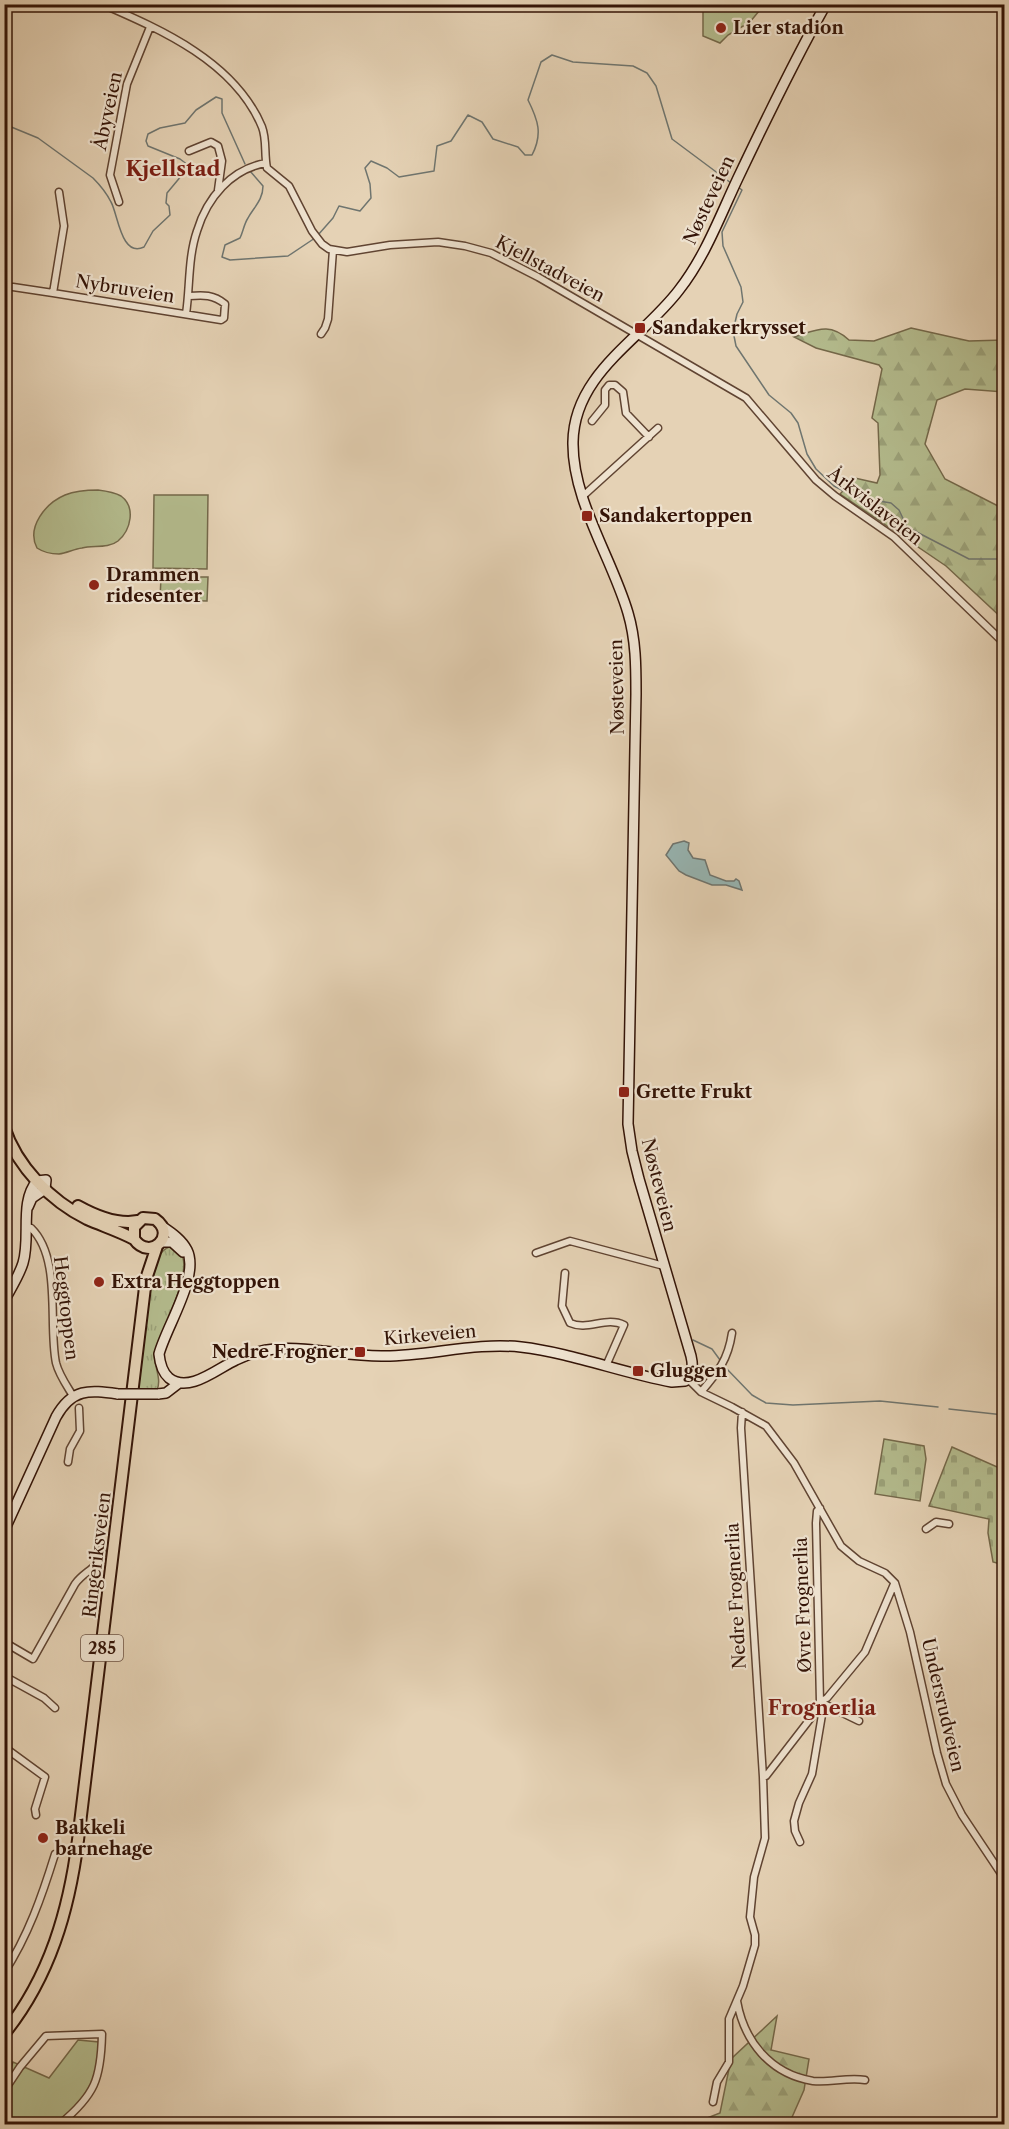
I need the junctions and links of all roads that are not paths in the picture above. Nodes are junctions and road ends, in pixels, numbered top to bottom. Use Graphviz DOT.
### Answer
graph roads {
  1 [pos="102,4"];
  2 [pos="826,4"];
  3 [pos="150,27"];
  4 [pos="189,151"];
  5 [pos="266,163"];
  6 [pos="218,190"];
  7 [pos="59,192"];
  8 [pos="119,202"];
  9 [pos="333,250"];
  10 [pos="13,287"];
  11 [pos="53,293"];
  12 [pos="188,296"];
  13 [pos="186,314"];
  14 [pos="321,334"];
  15 [pos="638,335"];
  16 [pos="592,421"];
  17 [pos="658,428"];
  18 [pos="649,437"];
  19 [pos="583,496"];
  20 [pos="1005,643"];
  21 [pos="4,1117"];
  22 [pos="4,1127"];
  23 [pos="43,1183"];
  24 [pos="138,1221"];
  25 [pos="27,1227"];
  26 [pos="163,1227"];
  27 [pos="138,1242"];
  28 [pos="159,1244"];
  29 [pos="536,1253"];
  30 [pos="188,1258"];
  31 [pos="664,1266"];
  32 [pos="565,1273"];
  33 [pos="147,1279"];
  34 [pos="4,1300"];
  35 [pos="732,1333"];
  36 [pos="606,1366"];
  37 [pos="689,1376"];
  38 [pos="168,1377"];
  39 [pos="179,1383"];
  40 [pos="701,1392"];
  41 [pos="158,1394"];
  42 [pos="73,1396"];
  43 [pos="79,1408"];
  44 [pos="742,1412"];
  45 [pos="4,1456"];
  46 [pos="68,1462"];
  47 [pos="4,1502"];
  48 [pos="820,1508"];
  49 [pos="949,1524"];
  50 [pos="926,1529"];
  51 [pos="4,1531"];
  52 [pos="100,1550"];
  53 [pos="895,1583"];
  54 [pos="4,1642"];
  55 [pos="4,1676"];
  56 [pos="822,1703"];
  57 [pos="55,1708"];
  58 [pos="859,1721"];
  59 [pos="4,1747"];
  60 [pos="763,1777"];
  61 [pos="36,1815"];
  62 [pos="800,1842"];
  63 [pos="55,1854"];
  64 [pos="1005,1878"];
  65 [pos="4,1973"];
  66 [pos="737,2000"];
  67 [pos="4,2034"];
  68 [pos="865,2080"];
  69 [pos="4,2091"];
  70 [pos="713,2102"];
  71 [pos="60,2124"];
  1 -- 3 [label="street"];
  2 -- 15 [label="main road, Nøsteveien"];
  3 -- 5 [label="street"];
  3 -- 8 [label="street, Åbyveien"];
  4 -- 6 [label="street"];
  5 -- 6 [label="street, Nybruveien"];
  5 -- 9 [label="street"];
  6 -- 12 [label="street, Nybruveien"];
  7 -- 11 [label="street, Nybruveien"];
  9 -- 14 [label="street"];
  9 -- 15 [label="street, Kjellstadveien"];
  10 -- 11 [label="street, Nybruveien"];
  11 -- 13 [label="street, Nybruveien"];
  12 -- 13 [label="street, Nybruveien"];
  12 -- 13 [label="street"];
  15 -- 19 [label="main road, Nøsteveien"];
  15 -- 20 [label="street, Årkvislaveien"];
  16 -- 18 [label="street"];
  17 -- 18 [label="street"];
  18 -- 19 [label="street"];
  19 -- 31 [label="main road, Nøsteveien"];
  21 -- 23 [label="main road"];
  22 -- 23 [label="main road"];
  23 -- 24 [label="main road"];
  23 -- 25 [label="main road"];
  23 -- 27 [label="main road"];
  24 -- 26 [label="main road"];
  24 -- 27 [label="main road, 285"];
  25 -- 34 [label="main road"];
  25 -- 42 [label="street, Heggtoppen"];
  26 -- 28 [label="main road, 285"];
  26 -- 30 [label="main road"];
  27 -- 28 [label="main road"];
  27 -- 33 [label="main road, Ringeriksveien / 285"];
  28 -- 30 [label="main road"];
  28 -- 33 [label="main road, Ringeriksveien / 285"];
  29 -- 31 [label="street"];
  30 -- 38 [label="main road"];
  31 -- 37 [label="main road, Nøsteveien"];
  32 -- 36 [label="street"];
  33 -- 67 [label="main road, Ringeriksveien / 285"];
  35 -- 40 [label="street"];
  36 -- 37 [label="main road, Kirkeveien"];
  36 -- 39 [label="main road, Kirkeveien"];
  37 -- 40 [label="street"];
  38 -- 39 [label="main road"];
  38 -- 41 [label="main road"];
  39 -- 41 [label="main road, Kirkeveien"];
  40 -- 44 [label="street"];
  41 -- 42 [label="main road, Kirkeveien, bridge"];
  42 -- 51 [label="main road"];
  43 -- 46 [label="street"];
  44 -- 48 [label="street"];
  44 -- 60 [label="street, Nedre Frognerlia"];
  45 -- 47 [label="main road"];
  48 -- 53 [label="street"];
  48 -- 56 [label="street, Øvre Frognerlia"];
  49 -- 50 [label="street"];
  52 -- 54 [label="street"];
  53 -- 56 [label="street"];
  53 -- 64 [label="street, Undersrudveien"];
  55 -- 57 [label="street"];
  56 -- 58 [label="street"];
  56 -- 60 [label="street"];
  56 -- 62 [label="street, Øvre Frognerlia"];
  59 -- 61 [label="street"];
  60 -- 66 [label="street, Nedre Frognerlia"];
  63 -- 65 [label="street"];
  66 -- 68 [label="street"];
  66 -- 70 [label="street, Nedre Frognerlia"];
  69 -- 71 [label="street"];
}
